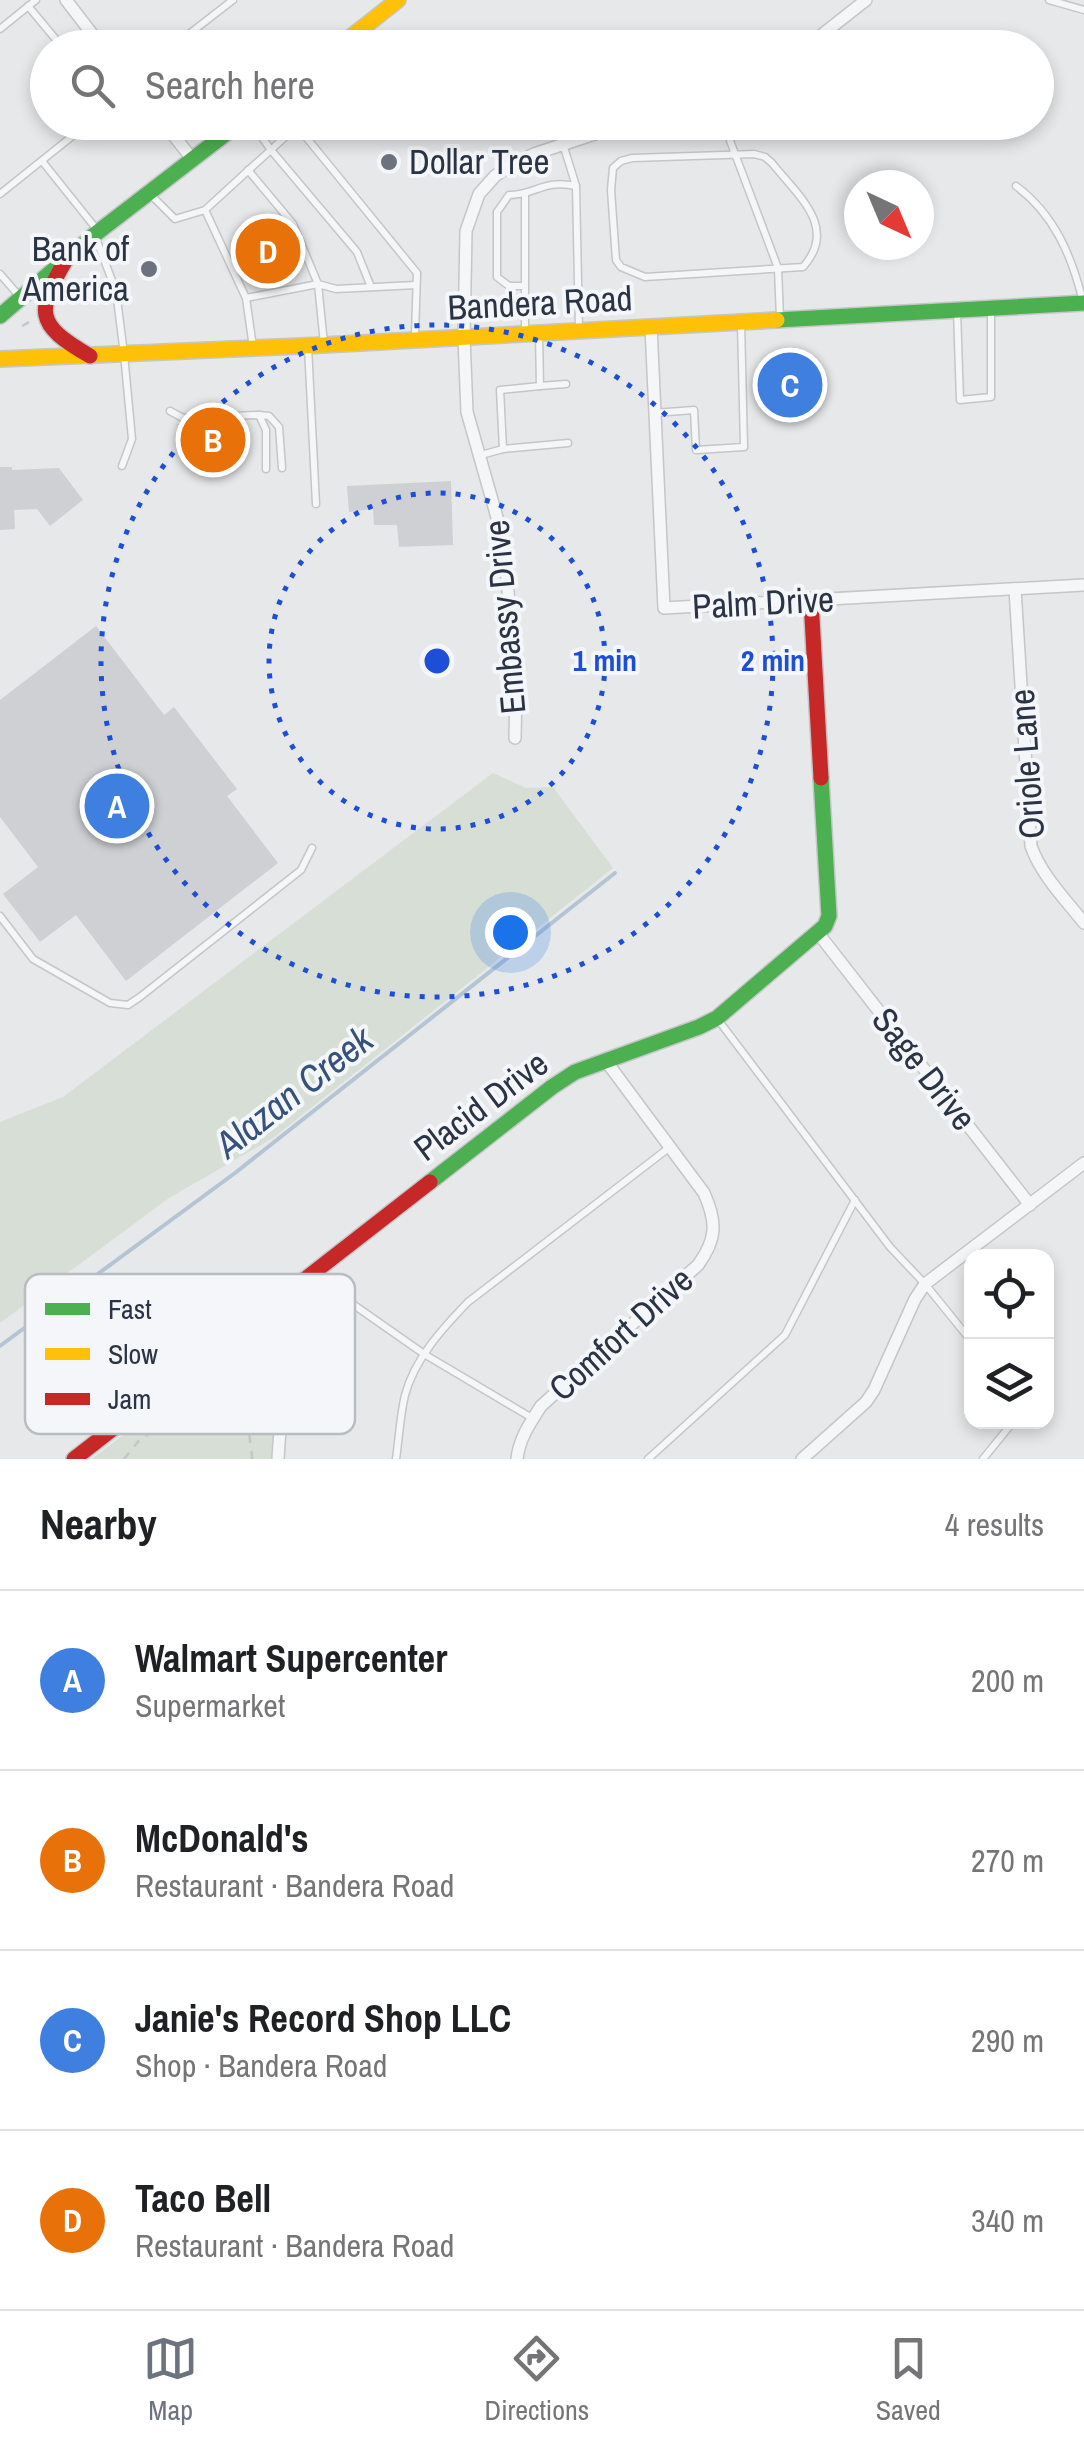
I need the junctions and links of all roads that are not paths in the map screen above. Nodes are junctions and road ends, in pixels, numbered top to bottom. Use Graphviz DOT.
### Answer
graph roads {
  1 [pos="36,0"];
  2 [pos="233,0"];
  3 [pos="398,0"];
  4 [pos="866,0"];
  5 [pos="1049,0"];
  6 [pos="69,1"];
  7 [pos="28,6"];
  8 [pos="1084,10"];
  9 [pos="0,29"];
  10 [pos="48,30"];
  11 [pos="91,30"];
  12 [pos="195,30"];
  13 [pos="360,30"];
  14 [pos="828,30"];
  15 [pos="68,140"];
  16 [pos="177,140"];
  17 [pos="218,140"];
  18 [pos="264,140"];
  19 [pos="282,140"];
  20 [pos="308,140"];
  21 [pos="575,140"];
  22 [pos="730,140"];
  23 [pos="563,144"];
  24 [pos="271,150"];
  25 [pos="736,155"];
  26 [pos="193,160"];
  27 [pos="42,161"];
  28 [pos="248,170"];
  29 [pos="576,186"];
  30 [pos="1016,186"];
  31 [pos="0,194"];
  32 [pos="149,194"];
  33 [pos="525,196"];
  34 [pos="206,210"];
  35 [pos="96,233"];
  36 [pos="67,258"];
  37 [pos="778,270"];
  38 [pos="0,274"];
  39 [pos="318,284"];
  40 [pos="416,284"];
  41 [pos="524,286"];
  42 [pos="371,287"];
  43 [pos="21,298"];
  44 [pos="246,298"];
  45 [pos="1084,303"];
  46 [pos="991,308"];
  47 [pos="957,310"];
  48 [pos="0,316"];
  49 [pos="780,320"];
  50 [pos="741,322"];
  51 [pos="651,327"];
  52 [pos="580,331"];
  53 [pos="532,334"];
  54 [pos="464,338"];
  55 [pos="415,340"];
  56 [pos="316,346"];
  57 [pos="253,348"];
  58 [pos="124,354"];
  59 [pos="91,356"];
  60 [pos="0,360"];
  61 [pos="566,384"];
  62 [pos="540,386"];
  63 [pos="170,411"];
  64 [pos="654,413"];
  65 [pos="259,415"];
  66 [pos="568,444"];
  67 [pos="503,448"];
  68 [pos="478,456"];
  69 [pos="122,466"];
  70 [pos="282,468"];
  71 [pos="266,469"];
  72 [pos="316,504"];
  73 [pos="1084,585"];
  74 [pos="1015,588"];
  75 [pos="811,600"];
  76 [pos="515,738"];
  77 [pos="312,848"];
  78 [pos="0,916"];
  79 [pos="1084,924"];
  80 [pos="818,933"];
  81 [pos="717,1018"];
  82 [pos="606,1061"];
  83 [pos="670,1147"];
  84 [pos="1084,1163"];
  85 [pos="855,1200"];
  86 [pos="1030,1205"];
  87 [pos="328,1274"];
  88 [pos="926,1284"];
  89 [pos="355,1306"];
  90 [pos="970,1339"];
  91 [pos="424,1354"];
  92 [pos="533,1419"];
  93 [pos="1007,1429"];
  94 [pos="106,1434"];
  95 [pos="280,1434"];
  96 [pos="74,1459"];
  97 [pos="278,1459"];
  98 [pos="396,1459"];
  99 [pos="517,1459"];
  100 [pos="648,1459"];
  101 [pos="802,1459"];
  102 [pos="983,1459"];
  1 -- 7 [label="lane"];
  2 -- 12 [label="lane"];
  3 -- 13 [label="street"];
  4 -- 14 [label="street"];
  5 -- 8 [label="lane"];
  6 -- 11 [label="street"];
  7 -- 9 [label="lane"];
  7 -- 10 [label="lane"];
  15 -- 27 [label="lane"];
  16 -- 26 [label="street"];
  17 -- 26 [label="street"];
  18 -- 24 [label="lane"];
  19 -- 24 [label="lane"];
  20 -- 40 [label="lane"];
  21 -- 23 [label="street, Embassy Drive"];
  22 -- 25 [label="lane"];
  23 -- 29 [label="lane"];
  23 -- 54 [label="street, Embassy Drive"];
  24 -- 28 [label="lane"];
  24 -- 42 [label="lane"];
  25 -- 37 [label="lane"];
  25 -- 37 [label="lane"];
  25 -- 37 [label="lane"];
  26 -- 32 [label="street"];
  27 -- 31 [label="lane"];
  27 -- 35 [label="lane"];
  28 -- 34 [label="lane"];
  28 -- 39 [label="lane"];
  29 -- 33 [label="lane"];
  29 -- 52 [label="lane"];
  30 -- 45 [label="lane"];
  32 -- 34 [label="lane"];
  32 -- 35 [label="street"];
  33 -- 41 [label="lane"];
  33 -- 41 [label="lane"];
  34 -- 44 [label="lane"];
  35 -- 36 [label="street"];
  35 -- 58 [label="lane"];
  36 -- 43 [label="street"];
  36 -- 59 [label="street"];
  37 -- 49 [label="lane"];
  38 -- 43 [label="lane"];
  39 -- 42 [label="lane"];
  39 -- 44 [label="lane"];
  39 -- 56 [label="lane"];
  40 -- 42 [label="lane"];
  40 -- 55 [label="lane"];
  41 -- 53 [label="lane"];
  43 -- 48 [label="street"];
  44 -- 57 [label="lane"];
  45 -- 46 [label="street, Bandera Road"];
  46 -- 47 [label="street, Bandera Road"];
  46 -- 47 [label="lane"];
  47 -- 49 [label="street, Bandera Road"];
  49 -- 50 [label="street, Bandera Road"];
  50 -- 51 [label="street, Bandera Road"];
  50 -- 64 [label="lane"];
  51 -- 52 [label="street, Bandera Road"];
  51 -- 64 [label="street, Palm Drive"];
  52 -- 53 [label="street, Bandera Road"];
  53 -- 54 [label="street, Bandera Road"];
  53 -- 62 [label="lane"];
  54 -- 55 [label="street, Bandera Road"];
  54 -- 68 [label="street, Embassy Drive"];
  55 -- 56 [label="street, Bandera Road"];
  56 -- 57 [label="street, Bandera Road"];
  56 -- 72 [label="lane"];
  57 -- 58 [label="street, Bandera Road"];
  58 -- 59 [label="street, Bandera Road"];
  58 -- 69 [label="lane"];
  59 -- 60 [label="street, Bandera Road"];
  61 -- 62 [label="lane"];
  62 -- 67 [label="lane"];
  63 -- 65 [label="lane"];
  64 -- 75 [label="street, Palm Drive"];
  65 -- 70 [label="lane"];
  65 -- 71 [label="lane"];
  66 -- 67 [label="lane"];
  67 -- 68 [label="lane"];
  68 -- 76 [label="street, Embassy Drive"];
  73 -- 74 [label="street, Palm Drive"];
  74 -- 75 [label="street, Palm Drive"];
  74 -- 79 [label="street, Oriole Lane"];
  75 -- 80 [label="street"];
  77 -- 78 [label="lane"];
  80 -- 81 [label="street, Placid Drive"];
  80 -- 86 [label="street, Sage Drive"];
  81 -- 82 [label="street, Placid Drive"];
  81 -- 85 [label="lane"];
  82 -- 83 [label="street, Comfort Drive"];
  82 -- 87 [label="street, Placid Drive"];
  83 -- 91 [label="lane"];
  83 -- 92 [label="street, Comfort Drive"];
  84 -- 86 [label="street"];
  85 -- 88 [label="lane"];
  85 -- 100 [label="lane"];
  86 -- 88 [label="street"];
  88 -- 90 [label="lane"];
  88 -- 101 [label="street"];
  89 -- 91 [label="lane"];
  91 -- 92 [label="lane"];
  91 -- 98 [label="lane"];
  92 -- 99 [label="street, Comfort Drive"];
  93 -- 102 [label="lane"];
  94 -- 96 [label="street, Placid Drive"];
  95 -- 97 [label="street"];
}
